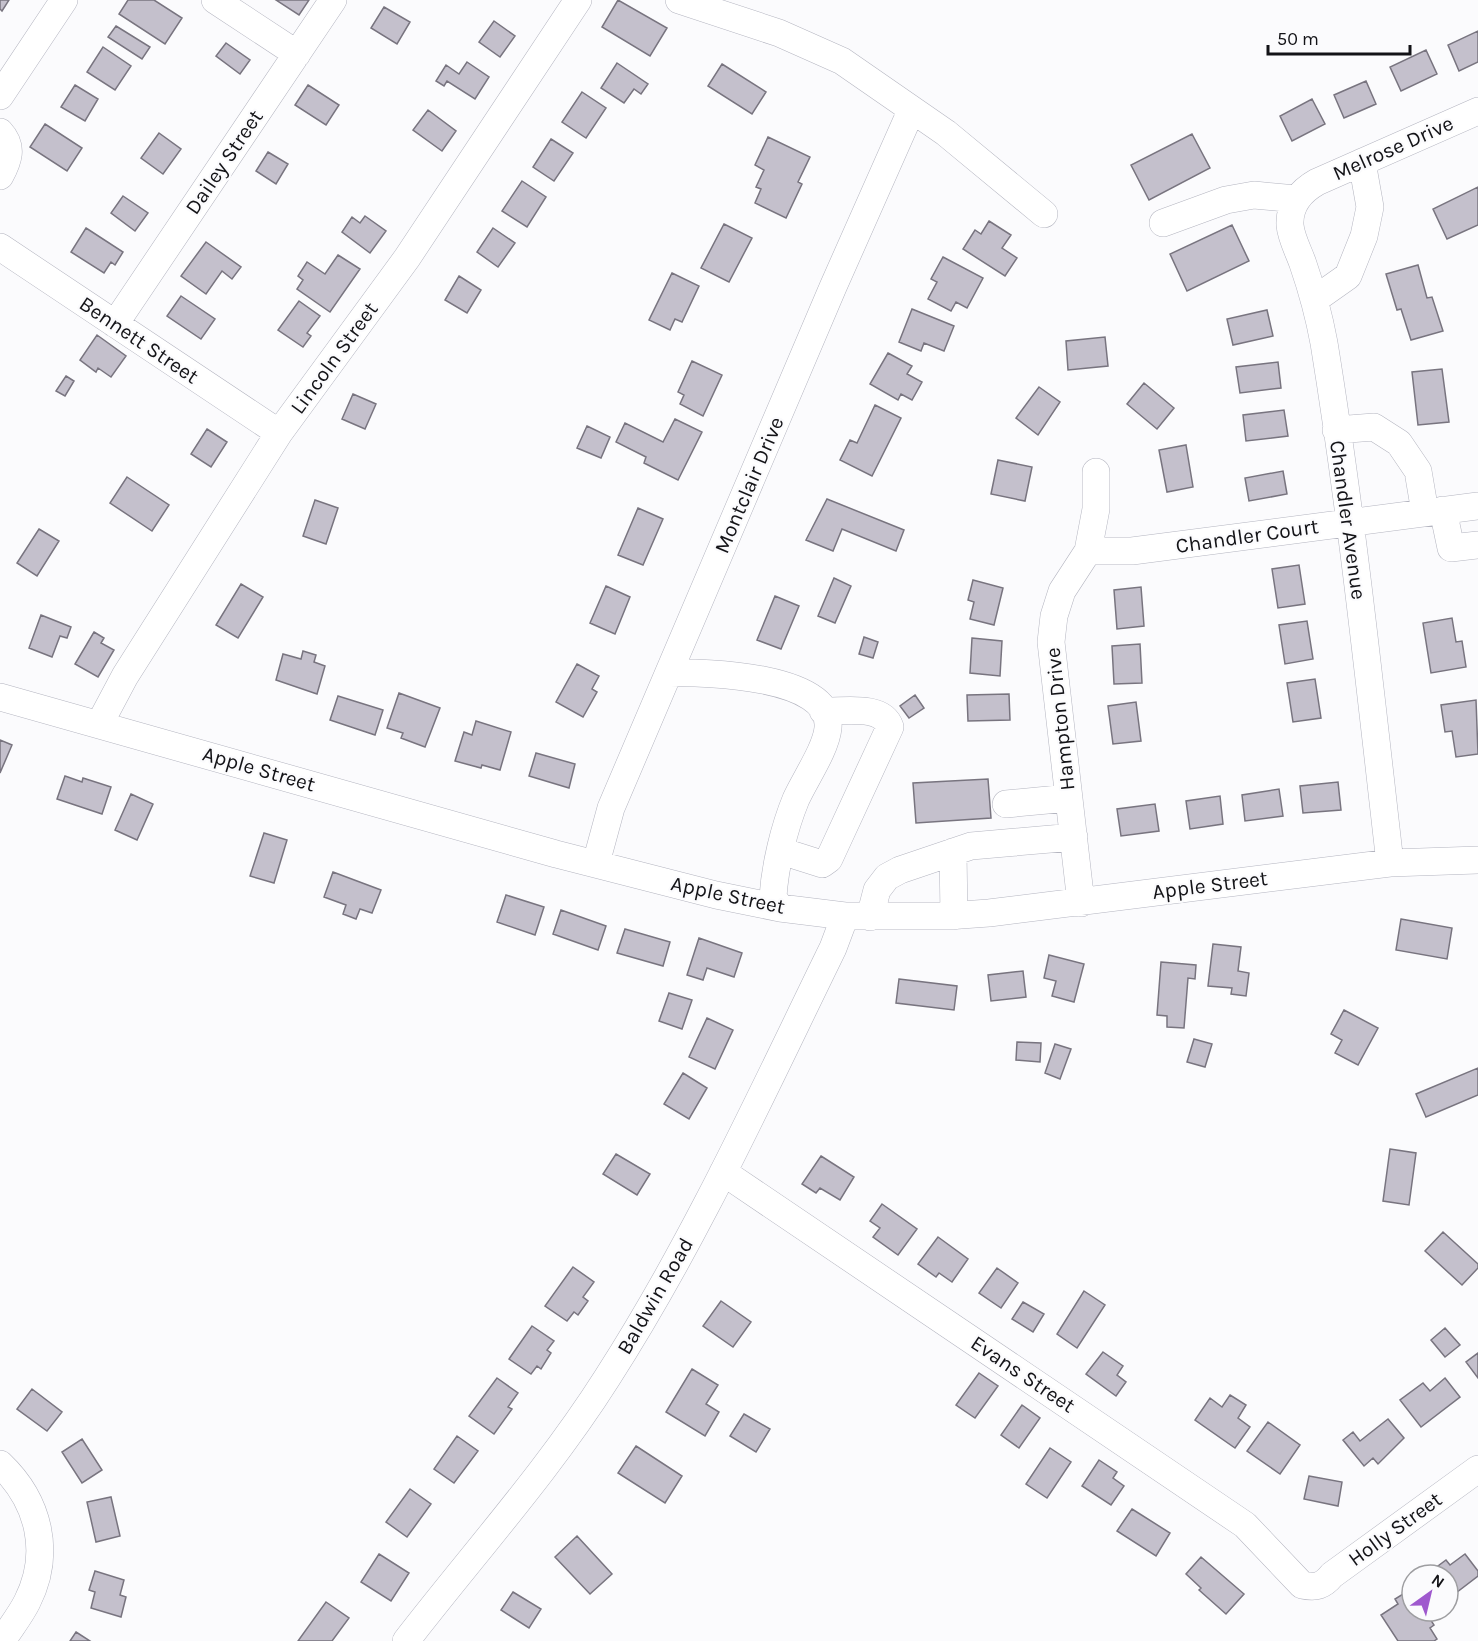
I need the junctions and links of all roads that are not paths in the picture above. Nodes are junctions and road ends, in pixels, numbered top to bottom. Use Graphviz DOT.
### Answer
graph roads {
  1 [pos="64,0"];
  2 [pos="215,0"];
  3 [pos="333,0"];
  4 [pos="578,0"];
  5 [pos="679,0"];
  6 [pos="297,54"];
  7 [pos="0,96"];
  8 [pos="912,111"];
  9 [pos="1478,111"];
  10 [pos="0,132"];
  11 [pos="1362,162"];
  12 [pos="0,176"];
  13 [pos="1302,193"];
  14 [pos="1044,214"];
  15 [pos="1163,223"];
  16 [pos="0,247"];
  17 [pos="1314,300"];
  18 [pos="115,324"];
  19 [pos="1336,430"];
  20 [pos="279,433"];
  21 [pos="1096,472"];
  22 [pos="1478,506"];
  23 [pos="1434,511"];
  24 [pos="1349,521"];
  25 [pos="1478,545"];
  26 [pos="1088,551"];
  27 [pos="670,674"];
  28 [pos="0,697"];
  29 [pos="823,711"];
  30 [pos="100,723"];
  31 [pos="1069,798"];
  32 [pos="1006,804"];
  33 [pos="1074,837"];
  34 [pos="781,851"];
  35 [pos="953,852"];
  36 [pos="1478,860"];
  37 [pos="596,863"];
  38 [pos="1390,863"];
  39 [pos="1081,903"];
  40 [pos="780,908"];
  41 [pos="858,916"];
  42 [pos="954,916"];
  43 [pos="723,1172"];
  44 [pos="0,1464"];
  45 [pos="1478,1468"];
  46 [pos="1312,1587"];
  47 [pos="2,1641"];
  48 [pos="406,1641"];
  1 -- 7 [label="street"];
  2 -- 6 [label="street"];
  3 -- 6 [label="street, Dailey Street"];
  4 -- 20 [label="street, Lincoln Street"];
  5 -- 8 [label="street"];
  6 -- 18 [label="street, Dailey Street"];
  8 -- 14 [label="street"];
  8 -- 27 [label="street, Montclair Drive"];
  9 -- 11 [label="street, Melrose Drive"];
  10 -- 12 [label="street"];
  11 -- 13 [label="street, Melrose Drive"];
  11 -- 17 [label="street"];
  13 -- 15 [label="street"];
  13 -- 17 [label="street, Chandler Avenue"];
  16 -- 18 [label="street, Bennett Street"];
  17 -- 19 [label="street, Chandler Avenue"];
  18 -- 20 [label="street, Bennett Street"];
  19 -- 23 [label="street"];
  19 -- 24 [label="street, Chandler Avenue"];
  20 -- 30 [label="street, Lincoln Street"];
  21 -- 26 [label="street, Hampton Drive"];
  22 -- 23 [label="street, Chandler Court"];
  23 -- 24 [label="street, Chandler Court"];
  23 -- 25 [label="street"];
  24 -- 26 [label="street, Chandler Court"];
  24 -- 38 [label="street, Chandler Avenue"];
  26 -- 31 [label="street, Hampton Drive"];
  27 -- 29 [label="street"];
  27 -- 37 [label="street, Montclair Drive"];
  28 -- 30 [label="street, Apple Street"];
  29 -- 34 [label="street"];
  29 -- 34 [label="street"];
  30 -- 37 [label="street, Apple Street"];
  31 -- 32 [label="street"];
  31 -- 33 [label="street, Hampton Drive"];
  33 -- 35 [label="street, Baldwin Road"];
  33 -- 39 [label="street, Hampton Drive"];
  34 -- 40 [label="street"];
  35 -- 41 [label="street, Baldwin Road"];
  35 -- 42 [label="street"];
  36 -- 38 [label="street, Apple Street"];
  37 -- 40 [label="street, Apple Street"];
  38 -- 39 [label="street, Apple Street"];
  39 -- 42 [label="street, Apple Street"];
  40 -- 41 [label="street, Apple Street"];
  41 -- 42 [label="street, Apple Street"];
  41 -- 43 [label="street, Baldwin Road"];
  43 -- 46 [label="street, Evans Street"];
  43 -- 48 [label="street, Baldwin Road"];
  44 -- 47 [label="street"];
  45 -- 46 [label="street, Holly Street"];
}
